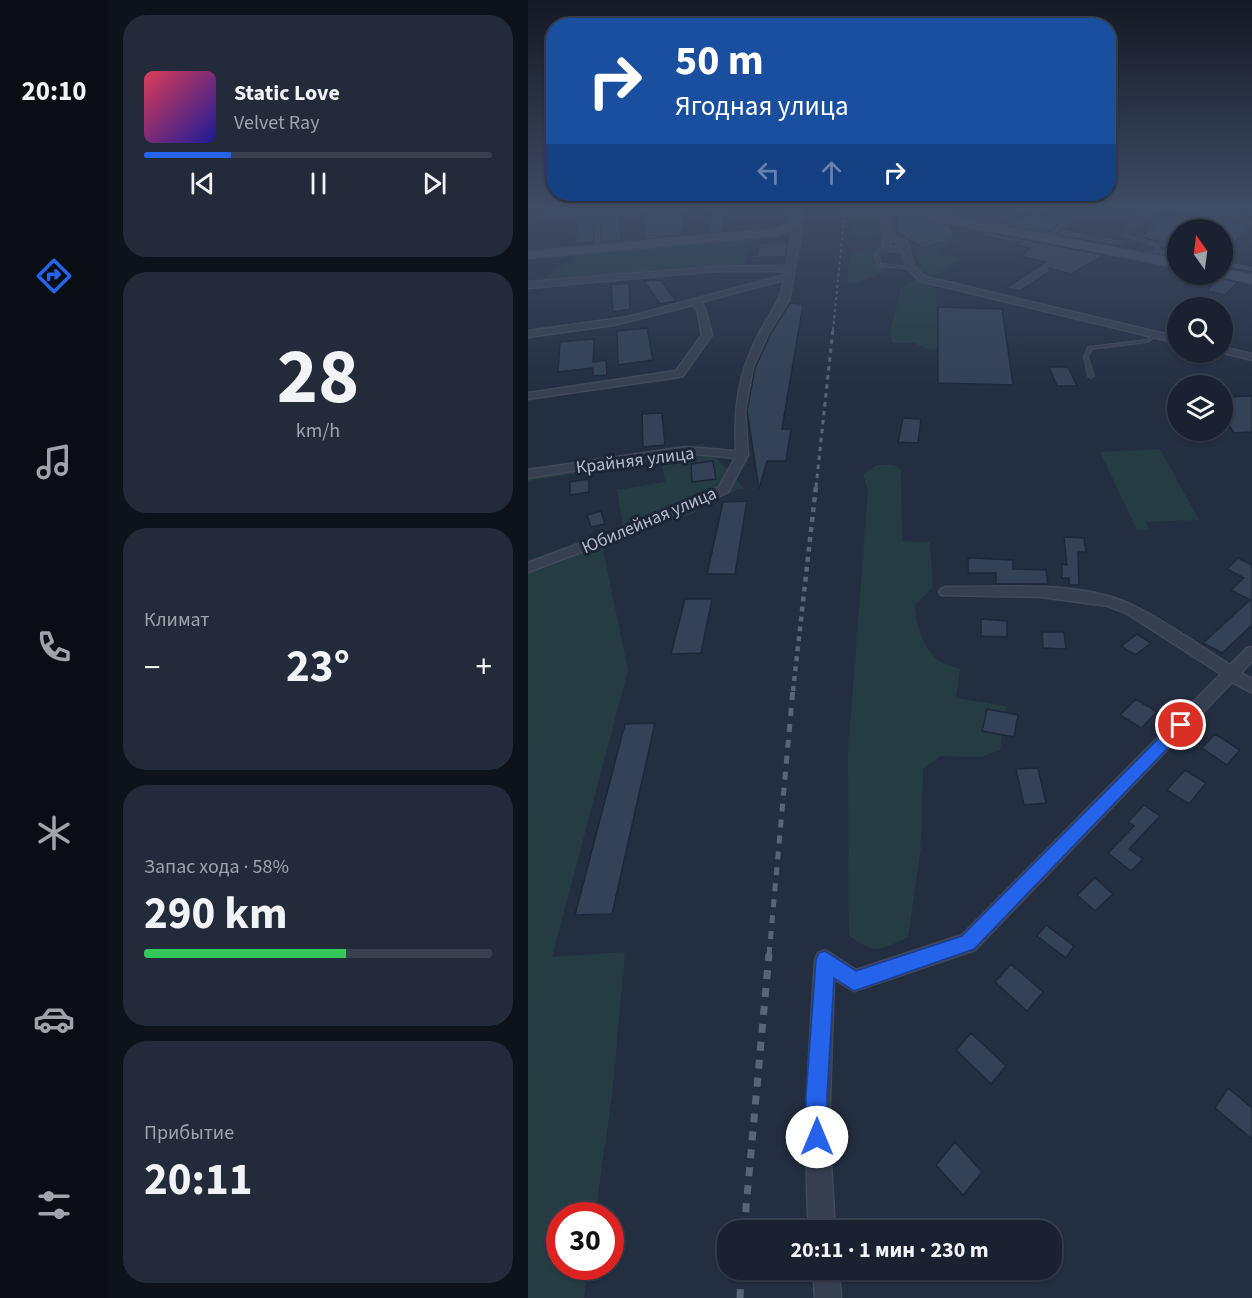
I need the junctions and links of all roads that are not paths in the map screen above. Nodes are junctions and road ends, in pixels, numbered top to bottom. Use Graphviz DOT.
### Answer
graph roads {
  1 [pos="709,270"];
  2 [pos="730,270"];
  3 [pos="913,270"];
  4 [pos="790,272"];
  5 [pos="1233,275"];
  6 [pos="1252,279"];
  7 [pos="528,285"];
  8 [pos="695,301"];
  9 [pos="528,334"];
  10 [pos="1155,335"];
  11 [pos="1167,338"];
  12 [pos="1233,353"];
  13 [pos="1252,357"];
  14 [pos="1091,376"];
  15 [pos="528,396"];
  16 [pos="742,454"];
  17 [pos="528,474"];
  18 [pos="528,568"];
  19 [pos="946,592"];
  20 [pos="1252,652"];
  21 [pos="1230,675"];
  22 [pos="1252,687"];
  23 [pos="821,1220"];
  24 [pos="827,1280"];
  25 [pos="828,1298"];
  1 -- 7 [label="street"];
  2 -- 4 [label="street"];
  3 -- 10 [label="street"];
  4 -- 8 [label="street"];
  4 -- 16 [label="street, Юбилейная улица"];
  5 -- 6 [label="street"];
  8 -- 9 [label="street"];
  8 -- 15 [label="street"];
  10 -- 11 [label="street"];
  10 -- 14 [label="lane"];
  12 -- 13 [label="street"];
  16 -- 17 [label="street, Крайняя улица"];
  16 -- 18 [label="street, Юбилейная улица"];
  19 -- 21 [label="street"];
  20 -- 21 [label="street"];
  21 -- 22 [label="street"];
  21 -- 23 [label="street"];
  24 -- 25 [label="street"];
}
